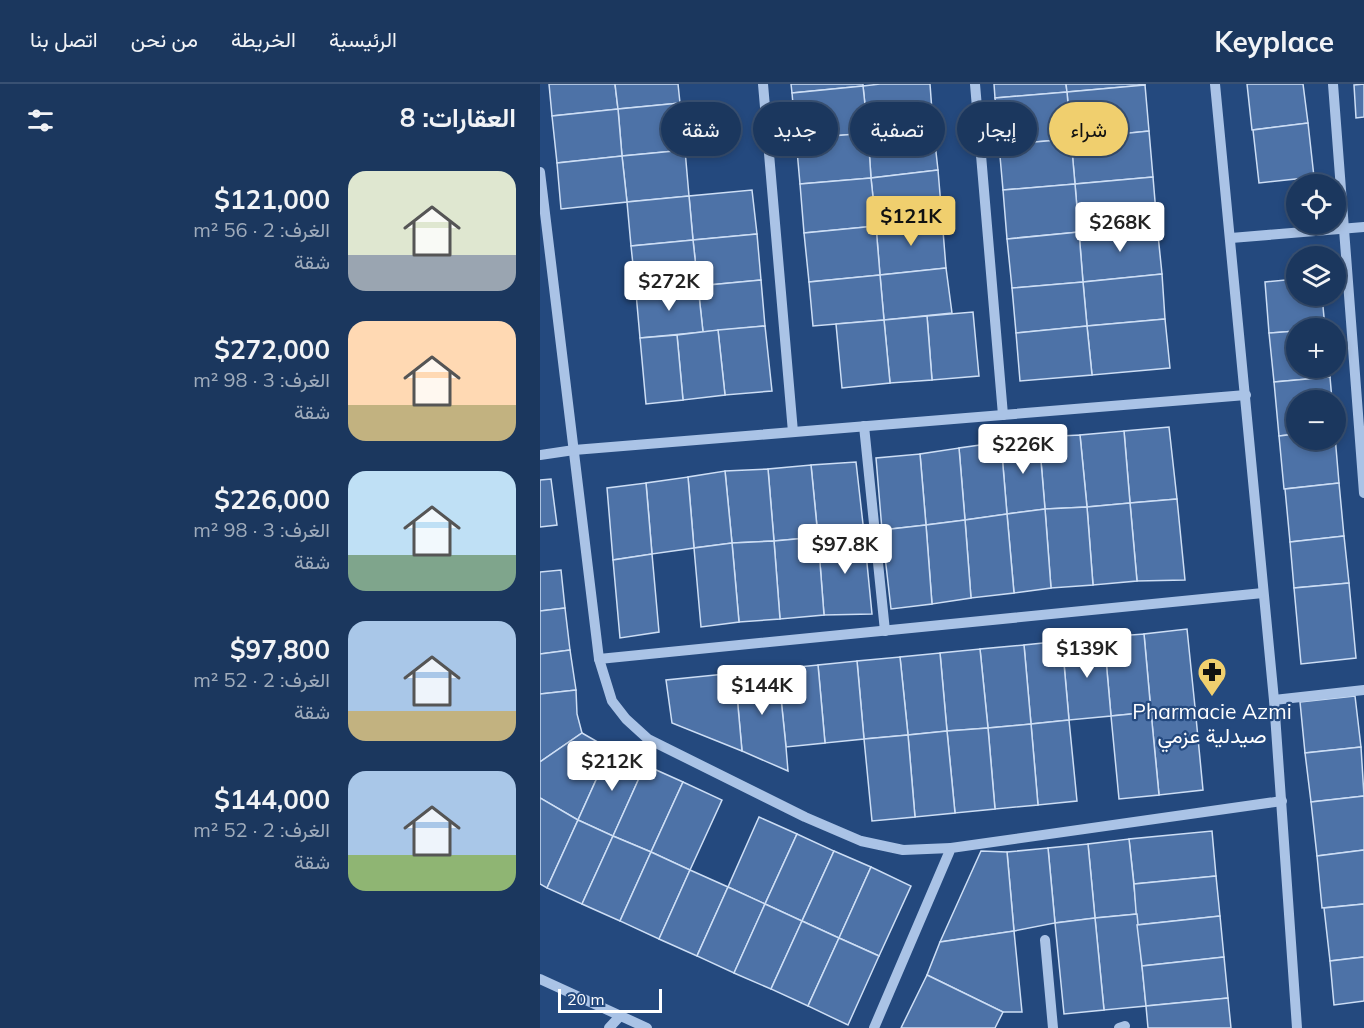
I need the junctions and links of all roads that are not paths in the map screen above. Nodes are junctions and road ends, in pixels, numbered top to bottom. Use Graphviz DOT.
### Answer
graph roads {
  1 [pos="763,84"];
  2 [pos="975,84"];
  3 [pos="1215,84"];
  4 [pos="1333,84"];
  5 [pos="540,172"];
  6 [pos="1340,174"];
  7 [pos="1364,227"];
  8 [pos="1346,229"];
  9 [pos="1286,234"];
  10 [pos="1344,234"];
  11 [pos="1231,238"];
  12 [pos="1246,395"];
  13 [pos="1003,415"];
  14 [pos="864,426"];
  15 [pos="793,432"];
  16 [pos="574,450"];
  17 [pos="540,455"];
  18 [pos="1364,493"];
  19 [pos="1263,593"];
  20 [pos="885,631"];
  21 [pos="599,659"];
  22 [pos="1364,690"];
  23 [pos="1274,700"];
  24 [pos="1282,801"];
  25 [pos="951,848"];
  26 [pos="1045,940"];
  27 [pos="540,979"];
  28 [pos="620,1016"];
  29 [pos="609,1028"];
  30 [pos="647,1028"];
  31 [pos="874,1028"];
  32 [pos="1053,1028"];
  33 [pos="1298,1028"];
  1 -- 15 [label="street"];
  2 -- 13 [label="street"];
  3 -- 11 [label="street"];
  4 -- 6 [label="street"];
  5 -- 16 [label="street"];
  7 -- 8 [label="street"];
  9 -- 11 [label="street"];
  10 -- 18 [label="street"];
  11 -- 12 [label="street"];
  12 -- 13 [label="street"];
  12 -- 19 [label="street"];
  13 -- 14 [label="street"];
  14 -- 15 [label="street"];
  14 -- 20 [label="street"];
  15 -- 16 [label="street"];
  16 -- 17 [label="street"];
  16 -- 21 [label="street"];
  19 -- 20 [label="street"];
  19 -- 23 [label="street"];
  20 -- 21 [label="street"];
  21 -- 25 [label="street"];
  22 -- 23 [label="street"];
  23 -- 24 [label="street"];
  24 -- 25 [label="street"];
  24 -- 33 [label="street"];
  25 -- 31 [label="street"];
  26 -- 32 [label="street"];
  27 -- 28 [label="street"];
  28 -- 29 [label="street"];
  28 -- 30 [label="street"];
}
